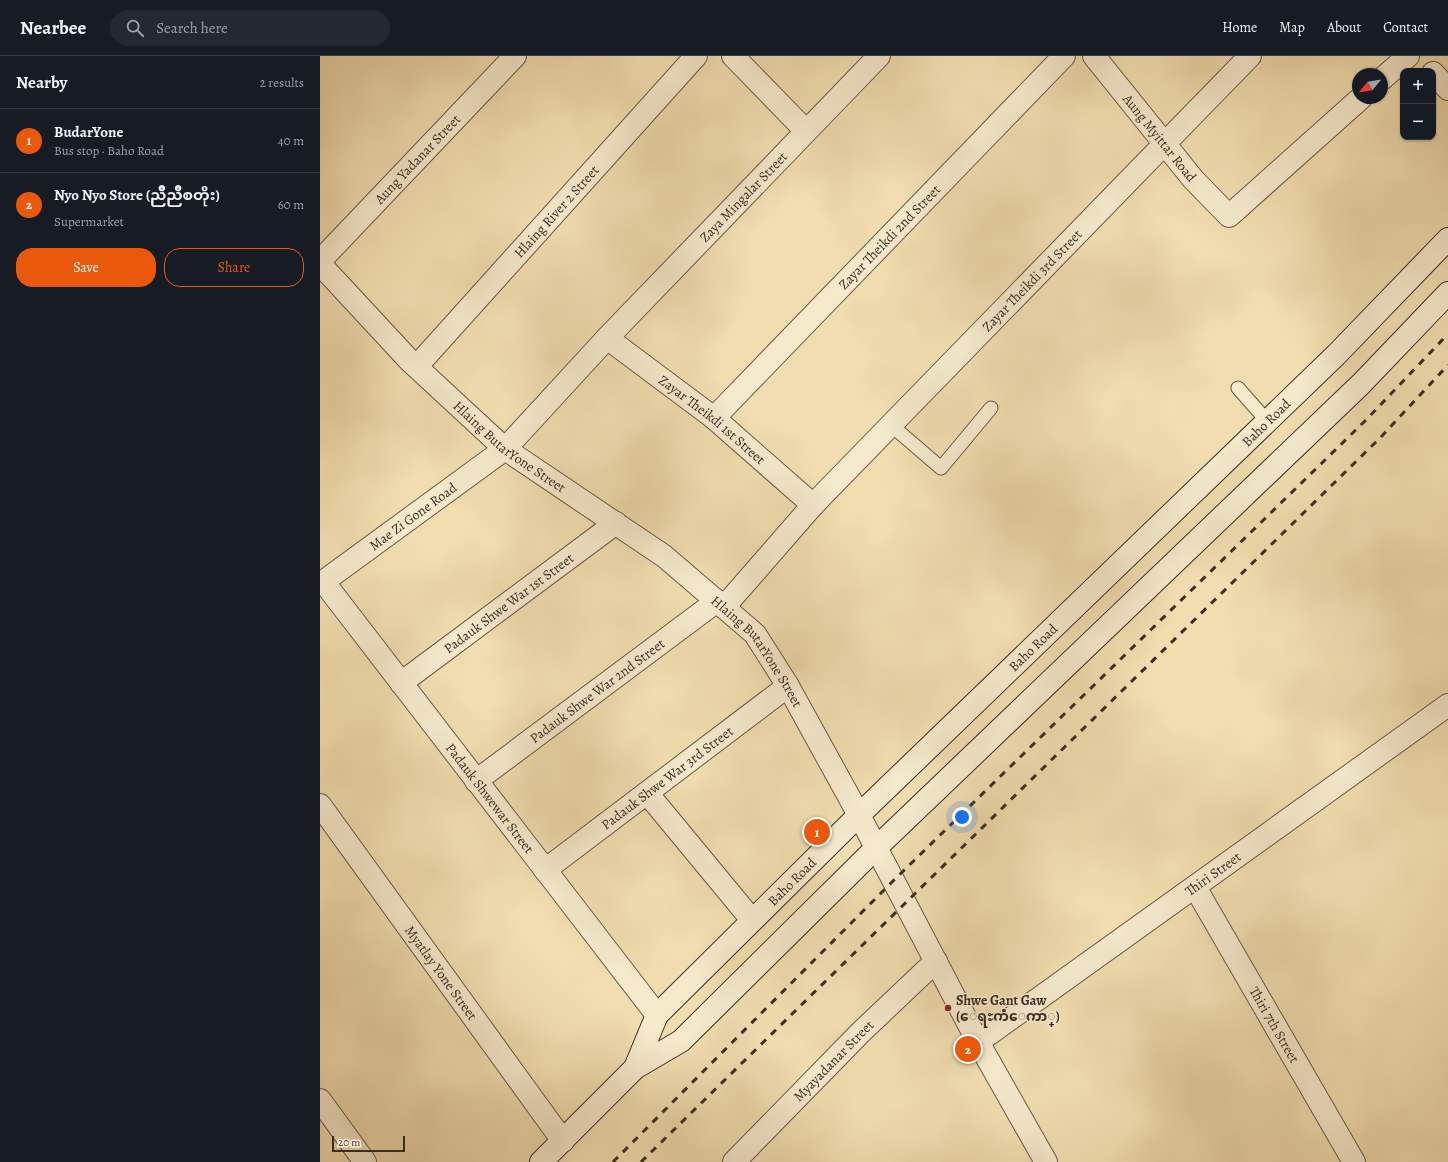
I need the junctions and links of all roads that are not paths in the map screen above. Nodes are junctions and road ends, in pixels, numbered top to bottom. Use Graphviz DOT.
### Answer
graph roads {
  1 [pos="515,56"];
  2 [pos="696,56"];
  3 [pos="733,56"];
  4 [pos="879,56"];
  5 [pos="1064,56"];
  6 [pos="1094,56"];
  7 [pos="1250,56"];
  8 [pos="1408,56"];
  9 [pos="1418,56"];
  10 [pos="1428,68"];
  11 [pos="1388,74"];
  12 [pos="1436,76"];
  13 [pos="1448,89"];
  14 [pos="1354,104"];
  15 [pos="806,132"];
  16 [pos="1164,144"];
  17 [pos="1448,239"];
  18 [pos="320,261"];
  19 [pos="320,264"];
  20 [pos="1448,293"];
  21 [pos="607,338"];
  22 [pos="417,366"];
  23 [pos="1238,388"];
  24 [pos="991,408"];
  25 [pos="714,418"];
  26 [pos="1267,421"];
  27 [pos="891,425"];
  28 [pos="505,449"];
  29 [pos="813,505"];
  30 [pos="616,523"];
  31 [pos="322,582"];
  32 [pos="721,604"];
  33 [pos="401,683"];
  34 [pos="788,686"];
  35 [pos="1448,705"];
  36 [pos="476,781"];
  37 [pos="647,793"];
  38 [pos="320,805"];
  39 [pos="859,815"];
  40 [pos="876,848"];
  41 [pos="545,870"];
  42 [pos="1195,887"];
  43 [pos="752,920"];
  44 [pos="936,961"];
  45 [pos="658,1015"];
  46 [pos="978,1042"];
  47 [pos="635,1068"];
  48 [pos="320,1100"];
  49 [pos="562,1141"];
  50 [pos="365,1162"];
  51 [pos="541,1162"];
  52 [pos="734,1162"];
  53 [pos="1046,1162"];
  54 [pos="1354,1162"];
  1 -- 18 [label="street, Aung Yadanar Street"];
  2 -- 22 [label="street, Hlaing River 2 Street"];
  3 -- 15 [label="street"];
  4 -- 15 [label="street, Zaya Mingalar Street"];
  5 -- 25 [label="street, Zayar Theikdi 2nd Street"];
  6 -- 16 [label="street, Aung Myittar Road"];
  7 -- 16 [label="street, Zayar Theikdi 3rd Street"];
  8 -- 11 [label="street"];
  9 -- 10 [label="street"];
  12 -- 13 [label="street"];
  14 -- 16 [label="street, Aung Myittar Road"];
  15 -- 21 [label="street, Zaya Mingalar Street"];
  16 -- 27 [label="street, Zayar Theikdi 3rd Street"];
  17 -- 26 [label="street, Baho Road"];
  19 -- 22 [label="street, Hlaing ButarYone Street"];
  20 -- 40 [label="street, Baho Road"];
  21 -- 25 [label="street, Zayar Theikdi 1st Street"];
  21 -- 28 [label="street, Zaya Mingalar Street"];
  22 -- 28 [label="street, Hlaing ButarYone Street"];
  23 -- 26 [label="lane"];
  24 -- 27 [label="lane"];
  25 -- 29 [label="street, Zayar Theikdi 1st Street"];
  26 -- 39 [label="street, Baho Road"];
  27 -- 29 [label="street, Zayar Theikdi 3rd Street"];
  28 -- 30 [label="street, Hlaing ButarYone Street"];
  28 -- 31 [label="street, Mae Zi Gone Road"];
  29 -- 32 [label="street, Padauk Shwe War 2nd Street"];
  30 -- 32 [label="street, Hlaing ButarYone Street"];
  30 -- 33 [label="street, Padauk Shwe War 1st Street"];
  31 -- 33 [label="street, Padauk Shwewar Street"];
  32 -- 34 [label="street, Hlaing ButarYone Street"];
  32 -- 36 [label="street, Padauk Shwe War 2nd Street"];
  33 -- 36 [label="street, Padauk Shwewar Street"];
  34 -- 37 [label="street, Padauk Shwe War 3rd Street"];
  34 -- 39 [label="street, Hlaing ButarYone Street"];
  35 -- 42 [label="street, Thiri Street"];
  36 -- 41 [label="street, Padauk Shwewar Street"];
  37 -- 41 [label="street, Padauk Shwe War 3rd Street"];
  37 -- 43 [label="street"];
  38 -- 49 [label="street, Myatlay Yone Street"];
  39 -- 40 [label="street, Hlaing ButarYone Street"];
  39 -- 43 [label="street, Baho Road"];
  40 -- 44 [label="street, Hlaing ButarYone Street"];
  40 -- 47 [label="street, Baho Road"];
  41 -- 45 [label="street, Padauk Shwewar Street"];
  42 -- 46 [label="street, Thiri Street"];
  42 -- 54 [label="street, Thiri 7th Street"];
  43 -- 45 [label="street, Baho Road"];
  44 -- 46 [label="street, Hlaing ButarYone Street"];
  44 -- 52 [label="street, Myayadanar Street"];
  45 -- 47 [label="street, Baho Road"];
  46 -- 53 [label="street, Hlaing ButarYone Street"];
  47 -- 49 [label="street, Baho Road"];
  48 -- 50 [label="street"];
  49 -- 51 [label="street, Baho Road"];
}
